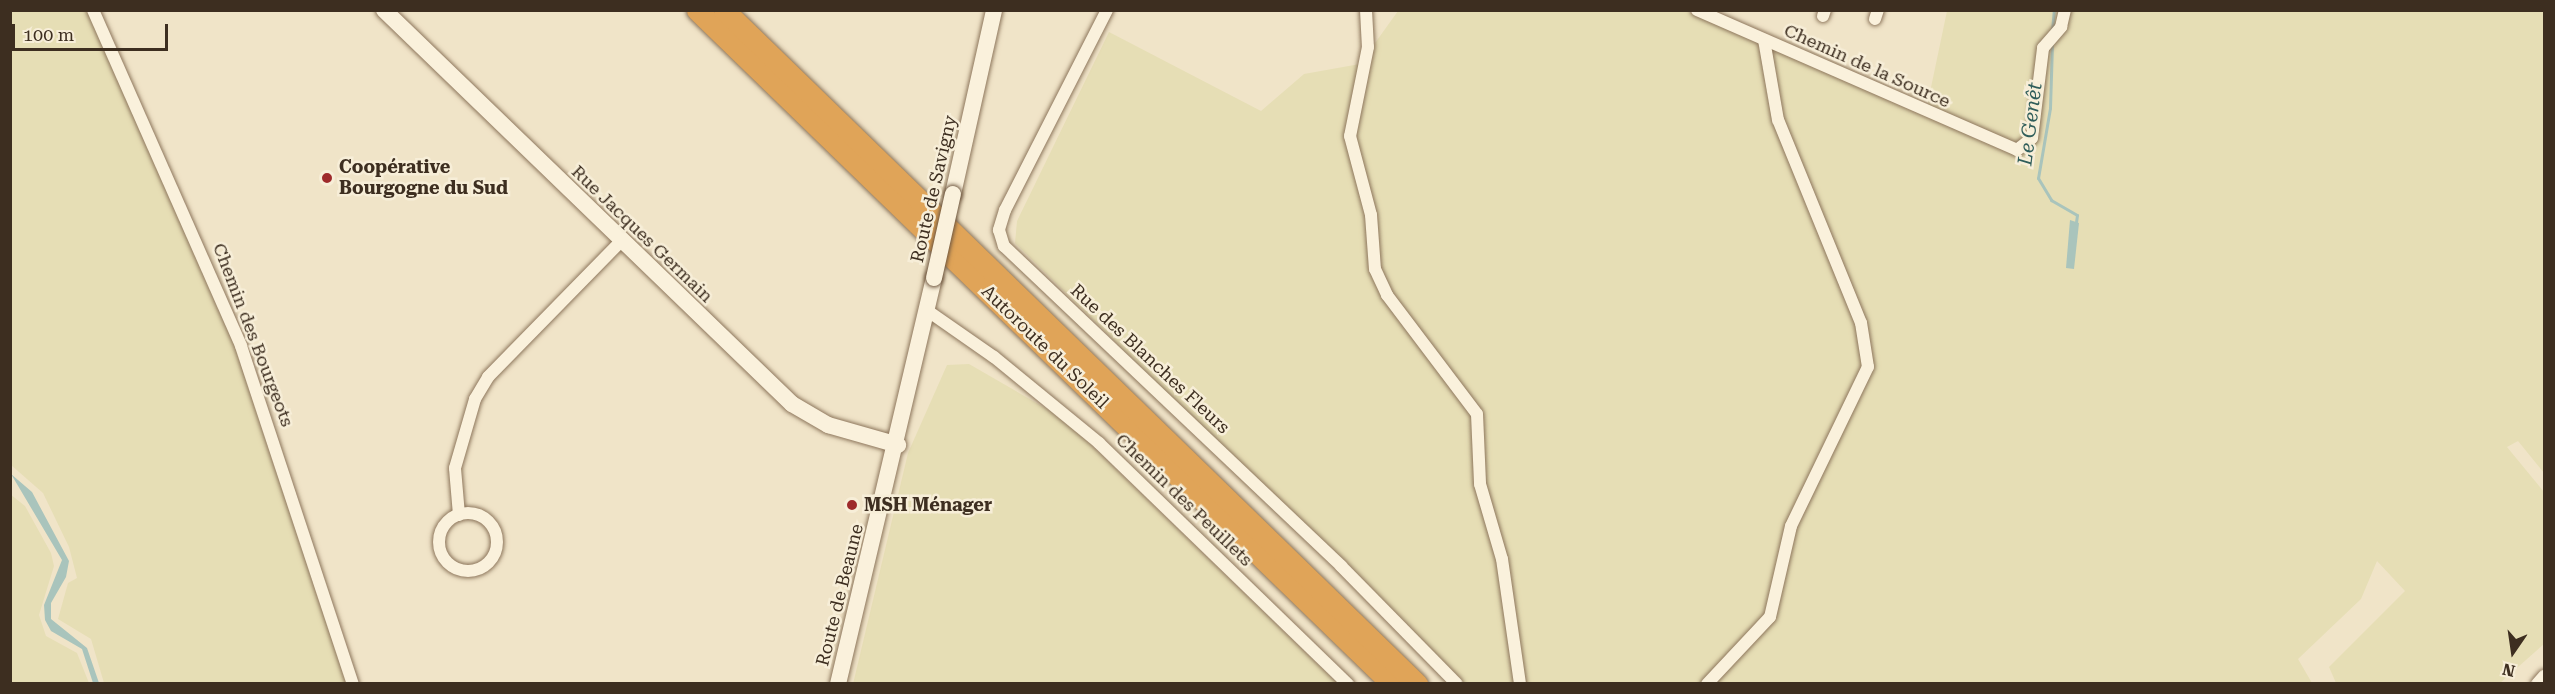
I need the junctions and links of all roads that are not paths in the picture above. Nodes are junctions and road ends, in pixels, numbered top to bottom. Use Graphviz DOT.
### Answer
graph roads {
  1 [pos="93,10"];
  2 [pos="384,10"];
  3 [pos="697,10"];
  4 [pos="723,10"];
  5 [pos="994,10"];
  6 [pos="1107,10"];
  7 [pos="1366,10"];
  8 [pos="1697,10"];
  9 [pos="2065,10"];
  10 [pos="1764,40"];
  11 [pos="621,242"];
  12 [pos="928,311"];
  13 [pos="914,377"];
  14 [pos="898,445"];
  15 [pos="459,515"];
  16 [pos="2544,676"];
  17 [pos="353,684"];
  18 [pos="838,684"];
  19 [pos="1348,684"];
  20 [pos="1392,684"];
  21 [pos="1417,684"];
  22 [pos="1457,684"];
  23 [pos="1520,684"];
  24 [pos="1707,684"];
  25 [pos="2537,684"];
  1 -- 17 [label="street, Chemin des Bourgeots"];
  2 -- 11 [label="main road, Rue Jacques Germain"];
  3 -- 20 [label="highway, Autoroute du Soleil"];
  4 -- 21 [label="highway, Autoroute du Soleil"];
  5 -- 12 [label="main road, Route de Savigny, bridge"];
  6 -- 22 [label="street, Rue des Blanches Fleurs"];
  7 -- 23 [label="street"];
  8 -- 10 [label="street, Chemin de la Source"];
  9 -- 10 [label="street, Chemin de la Source"];
  10 -- 24 [label="street"];
  11 -- 14 [label="main road, Rue Jacques Germain"];
  11 -- 15 [label="street"];
  12 -- 13 [label="main road, Route de Savigny"];
  12 -- 19 [label="street, Chemin des Peuillets"];
  13 -- 14 [label="main road, Route de Beaune"];
  14 -- 18 [label="main road, Route de Beaune"];
  15 -- 15 [label="street"];
  16 -- 25 [label="street"];
}
